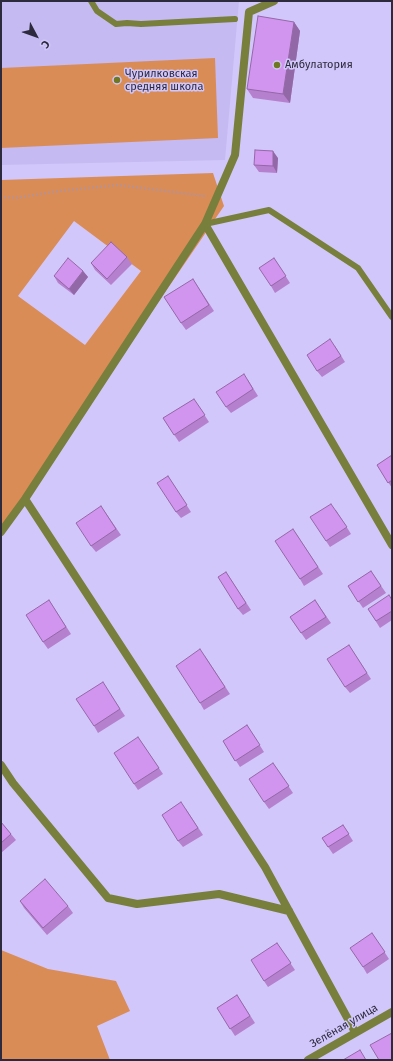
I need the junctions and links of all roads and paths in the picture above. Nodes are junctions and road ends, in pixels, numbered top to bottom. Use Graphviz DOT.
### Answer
graph roads {
  1 [pos="91,1"];
  2 [pos="274,1"];
  3 [pos="235,19"];
  4 [pos="207,196"];
  5 [pos="1,197"];
  6 [pos="205,224"];
  7 [pos="392,318"];
  8 [pos="25,499"];
  9 [pos="1,532"];
  10 [pos="392,545"];
  11 [pos="1,765"];
  12 [pos="289,911"];
  13 [pos="392,1012"];
  14 [pos="355,1032"];
  15 [pos="308,1060"];
  1 -- 3 [label="lane"];
  2 -- 6 [label="street"];
  4 -- 5 [label="path"];
  6 -- 7 [label="lane"];
  6 -- 8 [label="street"];
  6 -- 10 [label="street"];
  8 -- 9 [label="street"];
  8 -- 12 [label="street"];
  11 -- 12 [label="street"];
  12 -- 14 [label="street"];
  13 -- 14 [label="street, Зелёная улица"];
  14 -- 15 [label="street, Зелёная улица"];
}
